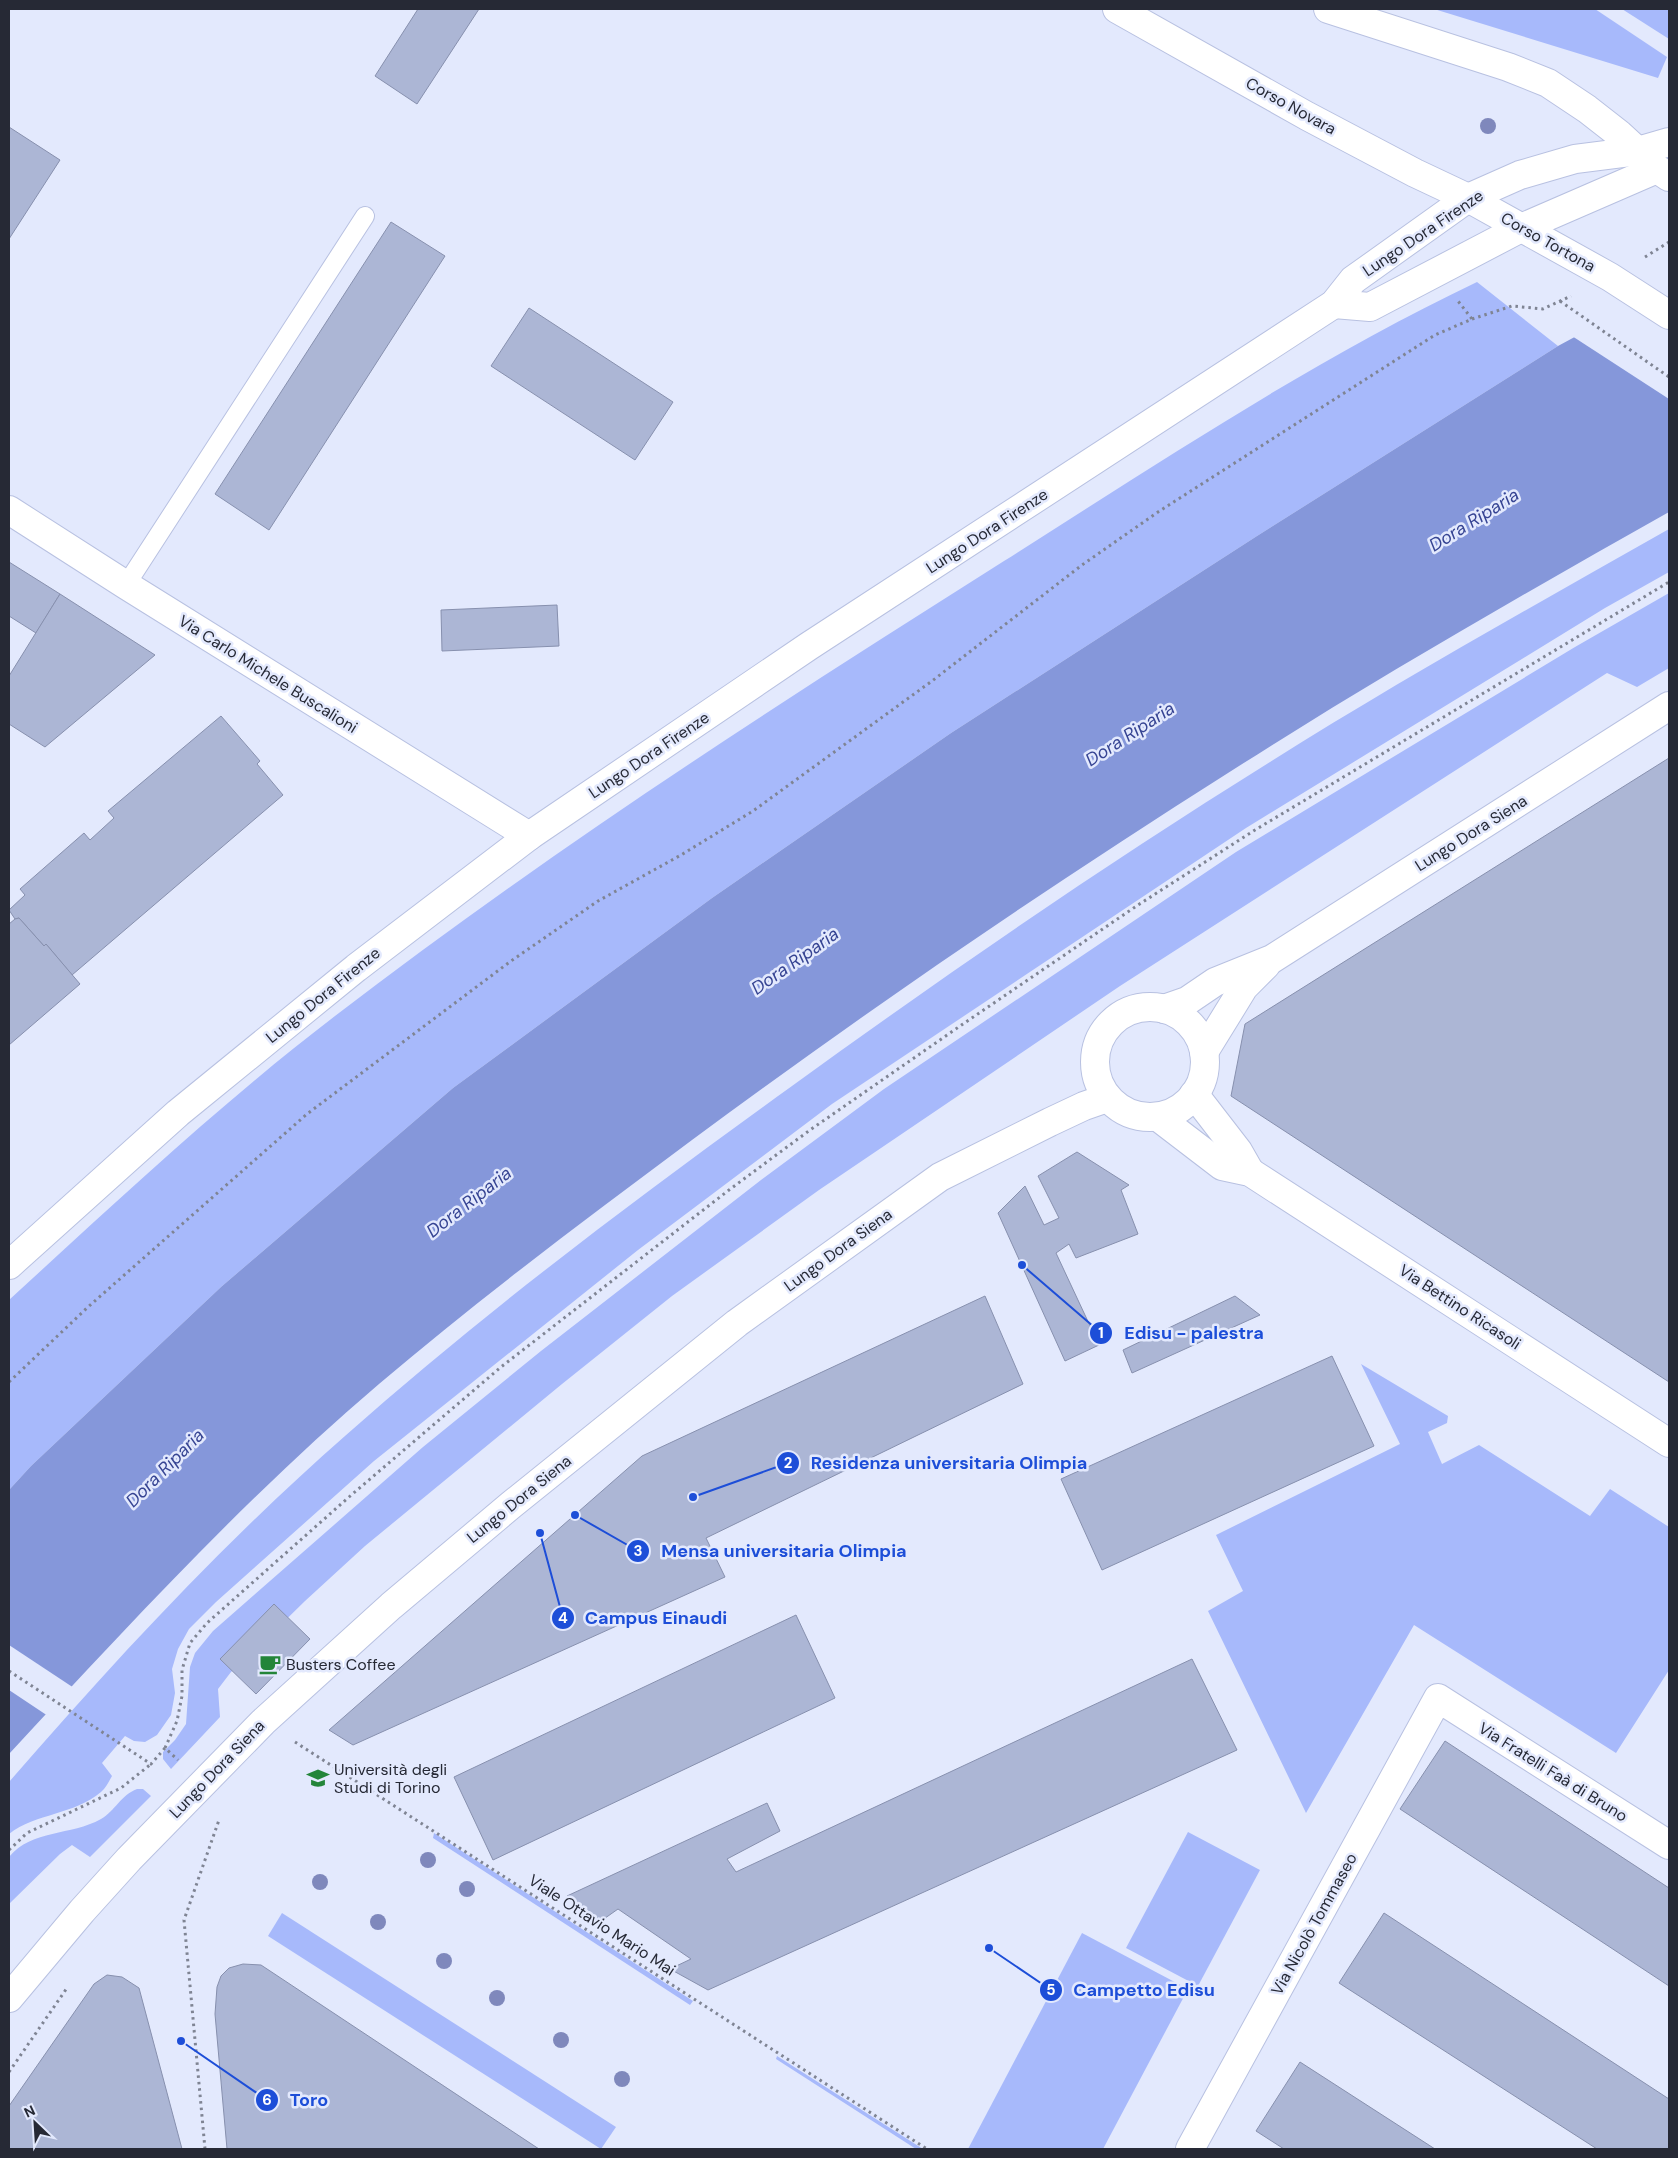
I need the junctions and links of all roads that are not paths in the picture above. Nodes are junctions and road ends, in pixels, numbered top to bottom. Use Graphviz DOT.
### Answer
graph roads {
  1 [pos="1117,9"];
  2 [pos="1328,9"];
  3 [pos="1669,142"];
  4 [pos="1658,166"];
  5 [pos="1468,198"];
  6 [pos="364,216"];
  7 [pos="1521,228"];
  8 [pos="1334,304"];
  9 [pos="1669,315"];
  10 [pos="9,510"];
  11 [pos="126,585"];
  12 [pos="1669,706"];
  13 [pos="529,836"];
  14 [pos="1272,959"];
  15 [pos="1164,1009"];
  16 [pos="1204,1052"];
  17 [pos="1194,1094"];
  18 [pos="1107,1098"];
  19 [pos="1158,1116"];
  20 [pos="1250,1172"];
  21 [pos="9,1265"];
  22 [pos="1669,1443"];
  23 [pos="1438,1698"];
  24 [pos="1669,1845"];
  25 [pos="9,1998"];
  26 [pos="1190,2149"];
  1 -- 5 [label="street, Corso Novara"];
  2 -- 4 [label="street"];
  3 -- 4 [label="street"];
  4 -- 5 [label="street, Lungo Dora Firenze"];
  4 -- 7 [label="street, Lungo Dora Firenze"];
  5 -- 7 [label="street, Corso Tortona"];
  5 -- 8 [label="street, Lungo Dora Firenze"];
  6 -- 11 [label="lane"];
  7 -- 8 [label="street, Lungo Dora Firenze"];
  7 -- 9 [label="street, Corso Tortona"];
  8 -- 13 [label="street, Lungo Dora Firenze"];
  10 -- 11 [label="street, Via Carlo Michele Buscalioni"];
  11 -- 13 [label="street, Via Carlo Michele Buscalioni"];
  12 -- 14 [label="street, Lungo Dora Siena"];
  13 -- 21 [label="street, Lungo Dora Firenze"];
  14 -- 15 [label="street, Lungo Dora Siena"];
  14 -- 16 [label="street, Lungo Dora Siena"];
  15 -- 16 [label="street"];
  15 -- 18 [label="street"];
  16 -- 17 [label="street"];
  17 -- 19 [label="street"];
  17 -- 20 [label="street, Via Bettino Ricasoli"];
  18 -- 19 [label="street"];
  18 -- 25 [label="street, Lungo Dora Siena"];
  19 -- 20 [label="street, Via Bettino Ricasoli"];
  20 -- 22 [label="street, Via Bettino Ricasoli"];
  23 -- 24 [label="street, Via Fratelli Faà di Bruno"];
  23 -- 26 [label="street, Via Nicolò Tommaseo"];
}
